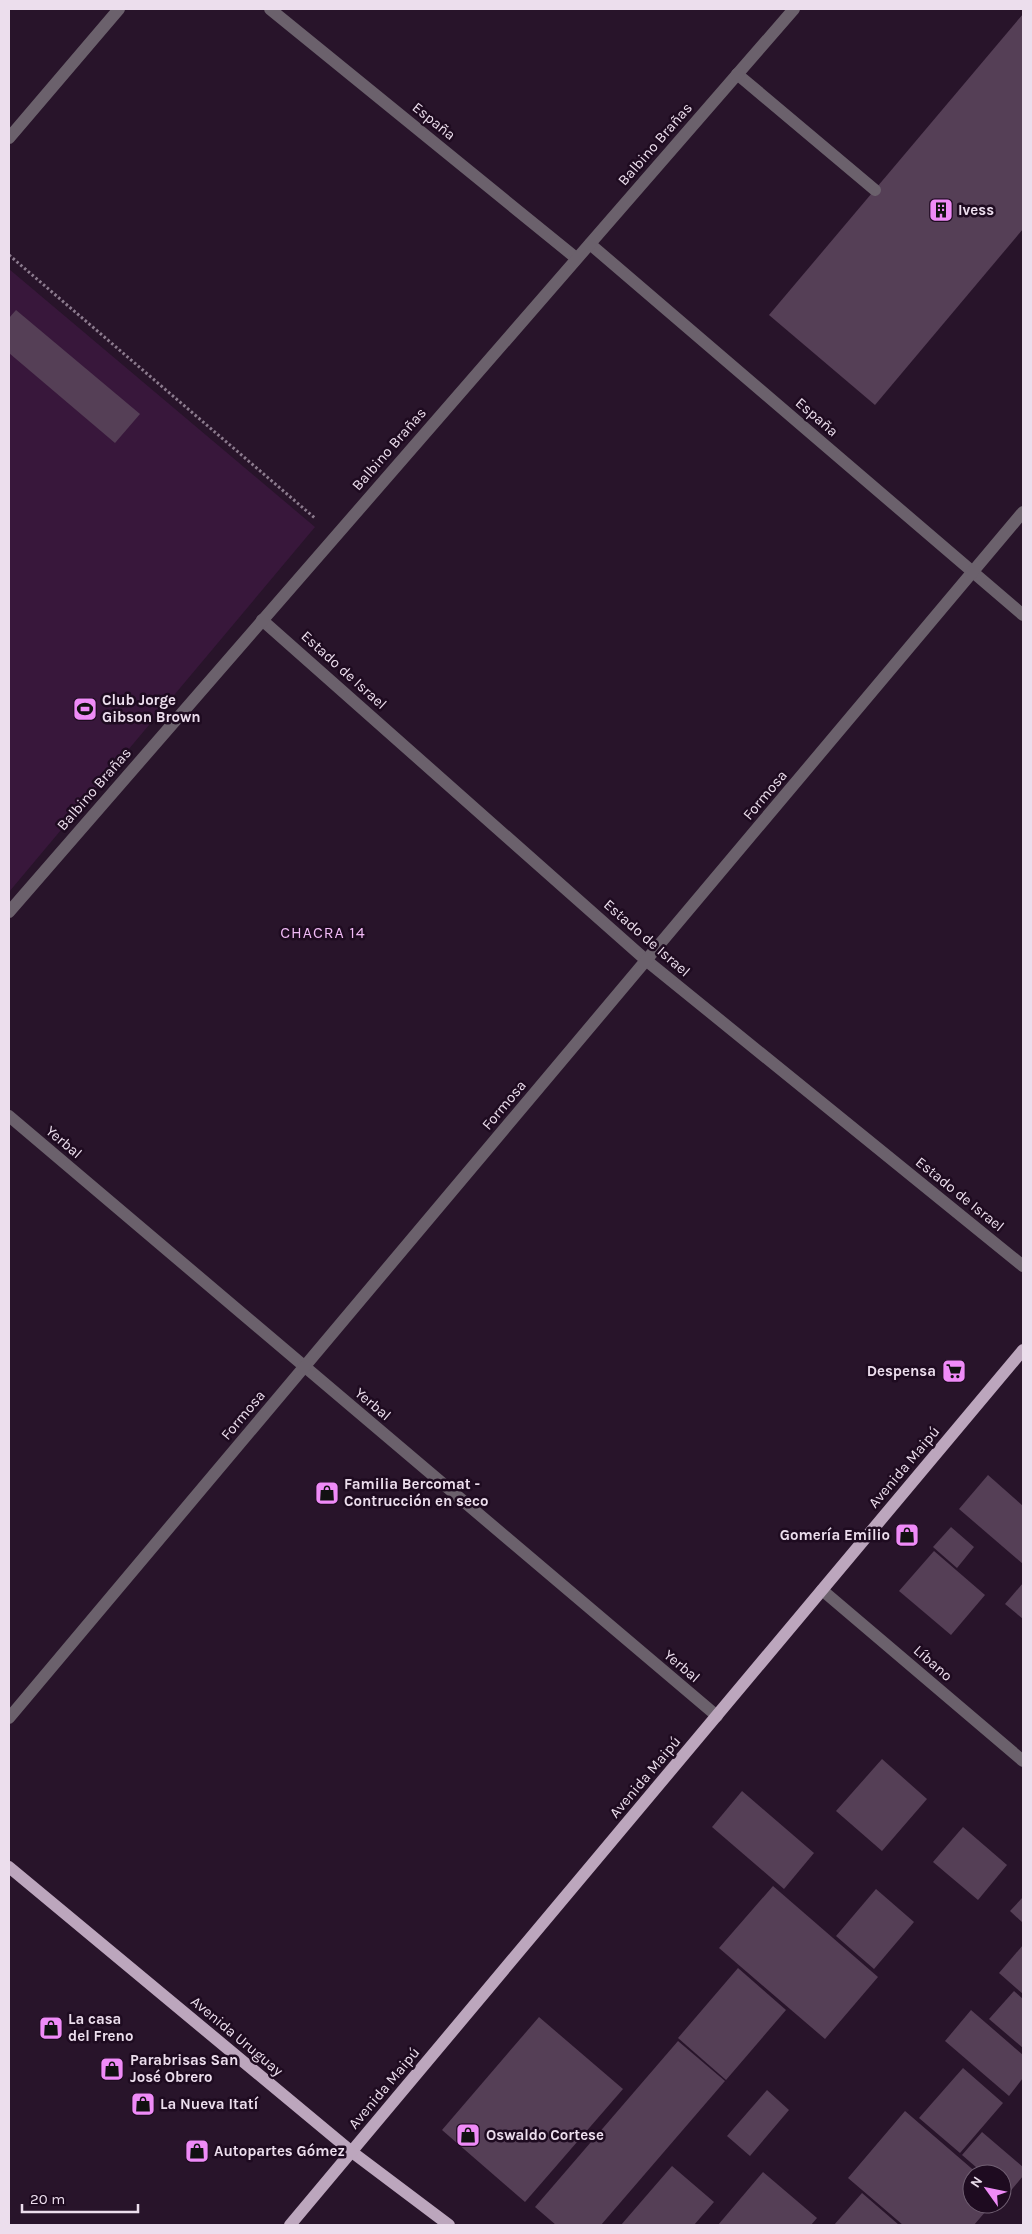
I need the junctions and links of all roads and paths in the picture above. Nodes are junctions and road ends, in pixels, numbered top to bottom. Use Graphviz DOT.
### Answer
graph roads {
  1 [pos="119,9"];
  2 [pos="270,9"];
  3 [pos="794,9"];
  4 [pos="737,74"];
  5 [pos="9,138"];
  6 [pos="874,190"];
  7 [pos="590,244"];
  8 [pos="9,255"];
  9 [pos="576,258"];
  10 [pos="1023,512"];
  11 [pos="336,536"];
  12 [pos="973,572"];
  13 [pos="1023,615"];
  14 [pos="262,620"];
  15 [pos="9,912"];
  16 [pos="647,961"];
  17 [pos="9,1116"];
  18 [pos="1023,1266"];
  19 [pos="1023,1350"];
  20 [pos="305,1367"];
  21 [pos="822,1590"];
  22 [pos="717,1716"];
  23 [pos="9,1718"];
  24 [pos="1023,1761"];
  25 [pos="9,1867"];
  26 [pos="352,2152"];
  27 [pos="290,2225"];
  28 [pos="449,2225"];
  1 -- 5 [label="street"];
  2 -- 9 [label="street, España"];
  3 -- 4 [label="street, Balbino Brañas"];
  4 -- 6 [label="street"];
  4 -- 7 [label="street, Balbino Brañas"];
  7 -- 9 [label="street, Balbino Brañas"];
  7 -- 12 [label="street, España"];
  8 -- 11 [label="path"];
  9 -- 11 [label="street, Balbino Brañas"];
  10 -- 12 [label="street, Formosa"];
  11 -- 14 [label="street, Balbino Brañas"];
  12 -- 13 [label="street, España"];
  12 -- 16 [label="street, Formosa"];
  14 -- 15 [label="street, Balbino Brañas"];
  14 -- 16 [label="street, Estado de Israel"];
  16 -- 18 [label="street, Estado de Israel"];
  16 -- 20 [label="street, Formosa"];
  17 -- 20 [label="street, Yerbal"];
  19 -- 21 [label="main road, Avenida Maipú"];
  20 -- 22 [label="street, Yerbal"];
  20 -- 23 [label="street, Formosa"];
  21 -- 22 [label="main road, Avenida Maipú"];
  21 -- 24 [label="street, Líbano"];
  22 -- 26 [label="main road, Avenida Maipú"];
  25 -- 26 [label="main road, Avenida Uruguay"];
  26 -- 27 [label="main road, Avenida Maipú"];
  26 -- 28 [label="main road, Avenida Uruguay"];
}
